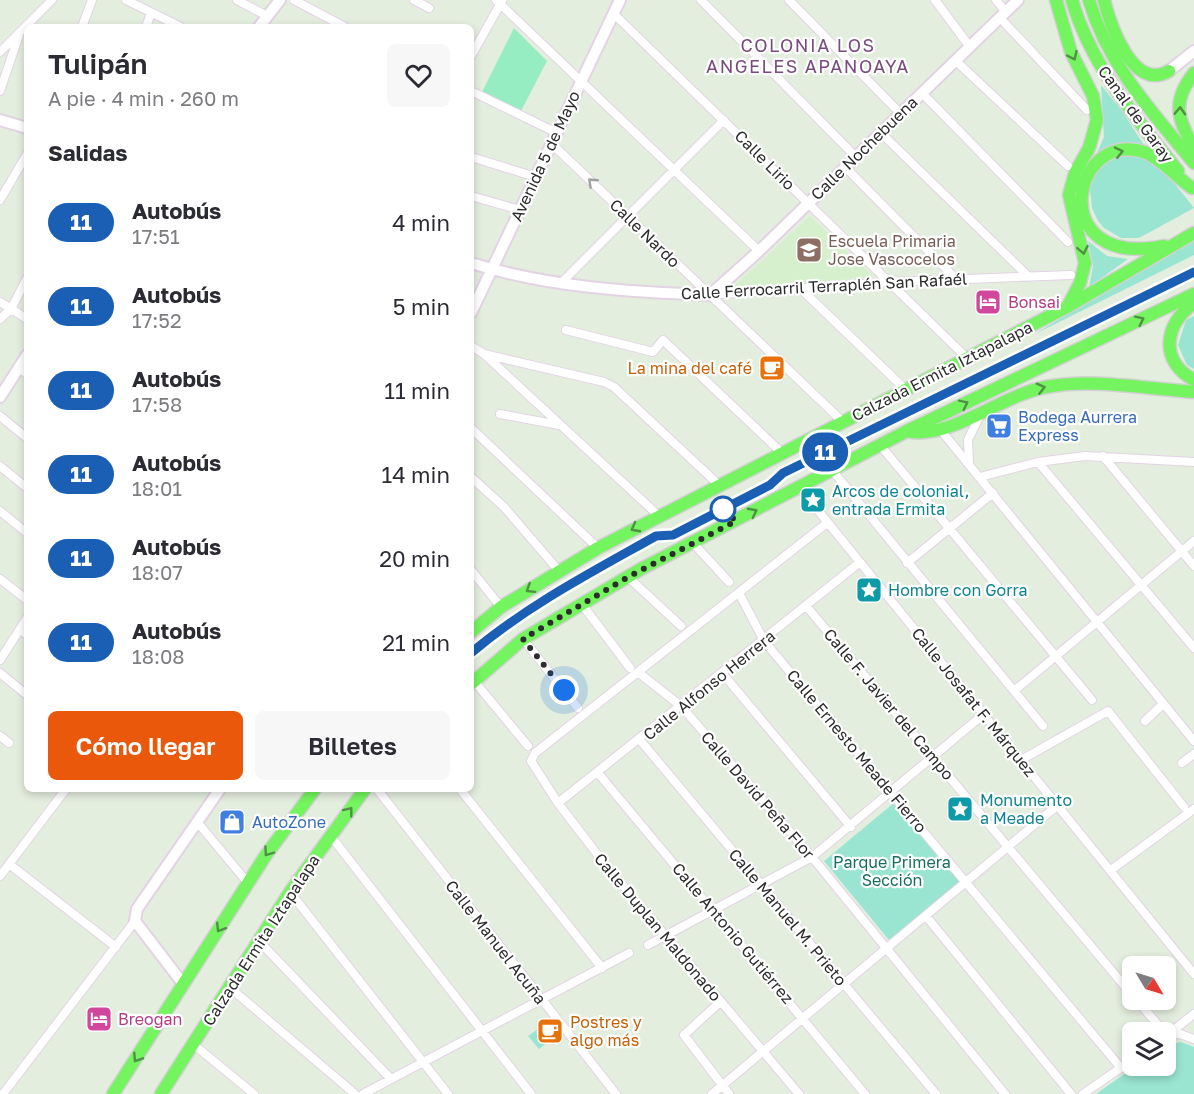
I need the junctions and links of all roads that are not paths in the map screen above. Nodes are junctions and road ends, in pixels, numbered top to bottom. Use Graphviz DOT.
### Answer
graph roads {
  1 [pos="52,0"];
  2 [pos="92,0"];
  3 [pos="126,0"];
  4 [pos="237,0"];
  5 [pos="280,0"];
  6 [pos="294,0"];
  7 [pos="414,0"];
  8 [pos="620,0"];
  9 [pos="701,0"];
  10 [pos="789,0"];
  11 [pos="934,0"];
  12 [pos="996,0"];
  13 [pos="1018,0"];
  14 [pos="1056,0"];
  15 [pos="1072,0"];
  16 [pos="1089,0"];
  17 [pos="1104,0"];
  18 [pos="500,1"];
  19 [pos="429,8"];
  20 [pos="151,13"];
  21 [pos="613,13"];
  22 [pos="1003,15"];
  23 [pos="267,16"];
  24 [pos="29,24"];
  25 [pos="83,24"];
  26 [pos="147,24"];
  27 [pos="174,24"];
  28 [pos="261,24"];
  29 [pos="339,24"];
  30 [pos="24,29"];
  31 [pos="20,33"];
  32 [pos="970,47"];
  33 [pos="474,50"];
  34 [pos="1194,51"];
  35 [pos="0,52"];
  36 [pos="956,60"];
  37 [pos="1169,71"];
  38 [pos="1194,73"];
  39 [pos="580,82"];
  40 [pos="0,91"];
  41 [pos="474,93"];
  42 [pos="921,93"];
  43 [pos="1088,110"];
  44 [pos="900,113"];
  45 [pos="0,120"];
  46 [pos="724,120"];
  47 [pos="24,127"];
  48 [pos="880,132"];
  49 [pos="557,133"];
  50 [pos="552,144"];
  51 [pos="1194,148"];
  52 [pos="855,156"];
  53 [pos="474,158"];
  54 [pos="24,159"];
  55 [pos="1194,163"];
  56 [pos="844,166"];
  57 [pos="1068,166"];
  58 [pos="675,170"];
  59 [pos="536,177"];
  60 [pos="1193,189"];
  61 [pos="474,197"];
  62 [pos="0,200"];
  63 [pos="807,202"];
  64 [pos="520,210"];
  65 [pos="628,216"];
  66 [pos="1194,233"];
  67 [pos="1068,242"];
  68 [pos="1173,244"];
  69 [pos="759,251"];
  70 [pos="474,264"];
  71 [pos="491,269"];
  72 [pos="1071,275"];
  73 [pos="1029,277"];
  74 [pos="957,280"];
  75 [pos="888,282"];
  76 [pos="561,283"];
  77 [pos="24,284"];
  78 [pos="802,290"];
  79 [pos="1194,294"];
  80 [pos="710,295"];
  81 [pos="0,302"];
  82 [pos="1194,303"];
  83 [pos="474,306"];
  84 [pos="1067,307"];
  85 [pos="11,309"];
  86 [pos="24,317"];
  87 [pos="0,319"];
  88 [pos="566,330"];
  89 [pos="474,348"];
  90 [pos="484,354"];
  91 [pos="967,358"];
  92 [pos="23,371"];
  93 [pos="1194,380"];
  94 [pos="906,390"];
  95 [pos="1194,392"];
  96 [pos="0,397"];
  97 [pos="983,410"];
  98 [pos="500,414"];
  99 [pos="0,416"];
  100 [pos="843,422"];
  101 [pos="936,424"];
  102 [pos="561,425"];
  103 [pos="474,431"];
  104 [pos="24,436"];
  105 [pos="880,445"];
  106 [pos="781,452"];
  107 [pos="1103,456"];
  108 [pos="1038,462"];
  109 [pos="1194,462"];
  110 [pos="969,465"];
  111 [pos="0,466"];
  112 [pos="832,470"];
  113 [pos="980,477"];
  114 [pos="474,480"];
  115 [pos="718,484"];
  116 [pos="24,486"];
  117 [pos="799,487"];
  118 [pos="993,493"];
  119 [pos="0,512"];
  120 [pos="658,516"];
  121 [pos="827,523"];
  122 [pos="949,529"];
  123 [pos="24,531"];
  124 [pos="1194,541"];
  125 [pos="693,543"];
  126 [pos="598,548"];
  127 [pos="1182,551"];
  128 [pos="859,563"];
  129 [pos="907,563"];
  130 [pos="1194,566"];
  131 [pos="559,571"];
  132 [pos="474,574"];
  133 [pos="628,577"];
  134 [pos="0,579"];
  135 [pos="729,582"];
  136 [pos="1142,585"];
  137 [pos="739,594"];
  138 [pos="24,598"];
  139 [pos="582,603"];
  140 [pos="501,607"];
  141 [pos="807,607"];
  142 [pos="1098,622"];
  143 [pos="24,623"];
  144 [pos="681,626"];
  145 [pos="20,629"];
  146 [pos="474,630"];
  147 [pos="24,632"];
  148 [pos="523,639"];
  149 [pos="764,641"];
  150 [pos="1194,648"];
  151 [pos="1056,657"];
  152 [pos="0,660"];
  153 [pos="630,668"];
  154 [pos="0,673"];
  155 [pos="639,673"];
  156 [pos="723,674"];
  157 [pos="474,681"];
  158 [pos="474,685"];
  159 [pos="1014,692"];
  160 [pos="24,693"];
  161 [pos="1092,700"];
  162 [pos="1163,704"];
  163 [pos="681,706"];
  164 [pos="578,708"];
  165 [pos="984,714"];
  166 [pos="1145,721"];
  167 [pos="1043,726"];
  168 [pos="0,736"];
  169 [pos="640,740"];
  170 [pos="1194,741"];
  171 [pos="9,743"];
  172 [pos="528,746"];
  173 [pos="1194,754"];
  174 [pos="934,757"];
  175 [pos="1021,760"];
  176 [pos="1182,763"];
  177 [pos="598,773"];
  178 [pos="64,792"];
  179 [pos="217,792"];
  180 [pos="313,792"];
  181 [pos="363,792"];
  182 [pos="379,792"];
  183 [pos="462,792"];
  184 [pos="892,792"];
  185 [pos="558,803"];
  186 [pos="1058,805"];
  187 [pos="1184,807"];
  188 [pos="1194,809"];
  189 [pos="198,823"];
  190 [pos="851,827"];
  191 [pos="330,835"];
  192 [pos="1008,848"];
  193 [pos="812,857"];
  194 [pos="9,864"];
  195 [pos="1111,870"];
  196 [pos="0,876"];
  197 [pos="248,883"];
  198 [pos="966,883"];
  199 [pos="761,884"];
  200 [pos="290,892"];
  201 [pos="714,909"];
  202 [pos="926,916"];
  203 [pos="135,921"];
  204 [pos="666,936"];
  205 [pos="258,940"];
  206 [pos="648,945"];
  207 [pos="116,947"];
  208 [pos="885,950"];
  209 [pos="629,952"];
  210 [pos="602,968"];
  211 [pos="1194,974"];
  212 [pos="1122,983"];
  213 [pos="845,984"];
  214 [pos="184,986"];
  215 [pos="228,986"];
  216 [pos="542,1000"];
  217 [pos="720,1002"];
  218 [pos="1145,1010"];
  219 [pos="1194,1014"];
  220 [pos="803,1018"];
  221 [pos="1155,1022"];
  222 [pos="1176,1026"];
  223 [pos="482,1032"];
  224 [pos="1176,1035"];
  225 [pos="1194,1039"];
  226 [pos="193,1044"];
  227 [pos="764,1052"];
  228 [pos="423,1062"];
  229 [pos="1121,1068"];
  230 [pos="391,1079"];
  231 [pos="722,1085"];
  232 [pos="3,1094"];
  233 [pos="113,1094"];
  234 [pos="161,1094"];
  235 [pos="254,1094"];
  236 [pos="356,1094"];
  237 [pos="363,1094"];
  238 [pos="448,1094"];
  239 [pos="531,1094"];
  240 [pos="616,1094"];
  241 [pos="712,1094"];
  242 [pos="729,1094"];
  243 [pos="799,1094"];
  244 [pos="866,1094"];
  245 [pos="936,1094"];
  246 [pos="1005,1094"];
  247 [pos="1071,1094"];
  248 [pos="1083,1094"];
  1 -- 24 [label="street"];
  2 -- 25 [label="street"];
  3 -- 20 [label="street"];
  4 -- 23 [label="street"];
  5 -- 23 [label="street"];
  6 -- 29 [label="street"];
  7 -- 19 [label="street"];
  8 -- 21 [label="street, Avenida 5 de Mayo"];
  9 -- 52 [label="street"];
  10 -- 44 [label="street"];
  11 -- 32 [label="street"];
  12 -- 22 [label="street"];
  13 -- 22 [label="street, Calle Nochebuena"];
  14 -- 84 [label="main road, one-way"];
  15 -- 60 [label="main road, Canal de Garay"];
  16 -- 55 [label="main road, Canal de Garay"];
  17 -- 37 [label="main road"];
  18 -- 33 [label="street"];
  18 -- 39 [label="street"];
  20 -- 26 [label="street"];
  20 -- 27 [label="street"];
  21 -- 39 [label="street, Avenida 5 de Mayo"];
  21 -- 46 [label="street, Calle Lirio"];
  22 -- 32 [label="street, Calle Nochebuena"];
  22 -- 43 [label="street"];
  23 -- 28 [label="street"];
  30 -- 31 [label="street"];
  31 -- 35 [label="street"];
  31 -- 40 [label="street"];
  32 -- 36 [label="street, Calle Nochebuena"];
  34 -- 37 [label="street"];
  36 -- 42 [label="street, Calle Nochebuena"];
  36 -- 57 [label="street"];
  51 -- 38 [label="main road, one-way"];
  39 -- 49 [label="street, Avenida 5 de Mayo"];
  39 -- 58 [label="street"];
  41 -- 49 [label="street"];
  42 -- 44 [label="street, Calle Nochebuena"];
  42 -- 67 [label="street"];
  44 -- 48 [label="street, Calle Nochebuena"];
  45 -- 47 [label="street"];
  46 -- 58 [label="street"];
  46 -- 63 [label="street, Calle Lirio"];
  48 -- 52 [label="street, Calle Nochebuena"];
  48 -- 73 [label="street"];
  49 -- 50 [label="street, Avenida 5 de Mayo"];
  50 -- 59 [label="street, Avenida 5 de Mayo"];
  65 -- 50 [label="street, Calle Nardo, one-way"];
  52 -- 56 [label="street, Calle Nochebuena"];
  53 -- 59 [label="street"];
  54 -- 62 [label="street"];
  56 -- 63 [label="street, Calle Nochebuena"];
  56 -- 74 [label="street"];
  58 -- 65 [label="street"];
  58 -- 69 [label="street"];
  59 -- 64 [label="street, Avenida 5 de Mayo"];
  68 -- 60 [label="main road, one-way"];
  61 -- 64 [label="street"];
  63 -- 69 [label="street, Calle Nochebuena"];
  63 -- 75 [label="street, Calle Lirio"];
  64 -- 71 [label="street, Avenida 5 de Mayo"];
  65 -- 76 [label="street"];
  65 -- 80 [label="street, Calle Nardo"];
  66 -- 68 [label="main road, Calzada Ermita Iztapalapa"];
  68 -- 84 [label="main road, Calzada Ermita Iztapalapa"];
  69 -- 80 [label="street, Calle Nochebuena"];
  70 -- 71 [label="street, Calle Ferrocarril Terraplén San Rafaél"];
  71 -- 76 [label="street, Calle Ferrocarril Terraplén San Rafaél"];
  71 -- 83 [label="street, Avenida 5 de Mayo"];
  72 -- 73 [label="street, Calle Ferrocarril Terraplén San Rafaél"];
  73 -- 74 [label="street, Calle Ferrocarril Terraplén San Rafaél"];
  74 -- 75 [label="street, Calle Ferrocarril Terraplén San Rafaél"];
  75 -- 78 [label="street, Calle Ferrocarril Terraplén San Rafaél"];
  75 -- 91 [label="street, Calle Lirio"];
  76 -- 80 [label="street, Calle Ferrocarril Terraplén San Rafaél"];
  77 -- 85 [label="street"];
  78 -- 80 [label="street, Calle Ferrocarril Terraplén San Rafaél"];
  78 -- 94 [label="street"];
  101 -- 79 [label="main road, one-way"];
  80 -- 100 [label="street, Calle Nardo"];
  81 -- 85 [label="street"];
  82 -- 93 [label="main road"];
  84 -- 91 [label="main road, Calzada Ermita Iztapalapa"];
  85 -- 86 [label="street"];
  85 -- 87 [label="street"];
  88 -- 106 [label="street"];
  89 -- 90 [label="street"];
  90 -- 102 [label="street"];
  90 -- 115 [label="street"];
  91 -- 94 [label="main road, Calzada Ermita Iztapalapa"];
  92 -- 96 [label="street"];
  94 -- 100 [label="main road, Calzada Ermita Iztapalapa"];
  97 -- 95 [label="main road, one-way"];
  97 -- 101 [label="main road"];
  97 -- 110 [label="street"];
  98 -- 102 [label="street"];
  99 -- 104 [label="street"];
  100 -- 106 [label="main road, Calzada Ermita Iztapalapa"];
  101 -- 105 [label="main road"];
  101 -- 110 [label="street"];
  102 -- 120 [label="street"];
  103 -- 126 [label="street"];
  105 -- 112 [label="main road"];
  105 -- 122 [label="street"];
  106 -- 115 [label="main road, Calzada Ermita Iztapalapa"];
  107 -- 108 [label="street"];
  107 -- 109 [label="street"];
  107 -- 127 [label="street"];
  108 -- 113 [label="street"];
  108 -- 136 [label="street"];
  110 -- 113 [label="street"];
  111 -- 116 [label="street"];
  112 -- 117 [label="main road"];
  112 -- 129 [label="street"];
  113 -- 118 [label="street"];
  114 -- 131 [label="street"];
  115 -- 120 [label="main road, Calzada Ermita Iztapalapa"];
  117 -- 121 [label="street, Calle Josafat F. Márquez"];
  125 -- 117 [label="main road, one-way"];
  118 -- 122 [label="street"];
  118 -- 142 [label="street"];
  119 -- 123 [label="street"];
  120 -- 126 [label="main road, Calzada Ermita Iztapalapa, one-way"];
  121 -- 128 [label="street, Calle Josafat F. Márquez"];
  121 -- 137 [label="street"];
  122 -- 129 [label="street"];
  122 -- 151 [label="street"];
  124 -- 127 [label="street"];
  125 -- 133 [label="main road"];
  125 -- 135 [label="street"];
  126 -- 131 [label="main road, Calzada Ermita Iztapalapa"];
  127 -- 130 [label="street"];
  127 -- 136 [label="street"];
  128 -- 141 [label="street, Calle Alfonso Herrera"];
  128 -- 165 [label="street, Calle Josafat F. Márquez"];
  129 -- 159 [label="street"];
  131 -- 140 [label="main road, Calzada Ermita Iztapalapa, one-way"];
  132 -- 140 [label="street"];
  133 -- 139 [label="main road"];
  133 -- 144 [label="street"];
  134 -- 138 [label="street"];
  136 -- 142 [label="street"];
  136 -- 150 [label="street"];
  137 -- 149 [label="street, Calle Ernesto Meade Fierro"];
  137 -- 155 [label="street"];
  139 -- 148 [label="main road"];
  139 -- 153 [label="street"];
  140 -- 146 [label="main road, Calzada Ermita Iztapalapa"];
  141 -- 149 [label="street, Calle Alfonso Herrera"];
  141 -- 174 [label="street, Calle F. Javier del Campo"];
  142 -- 151 [label="street"];
  142 -- 162 [label="street"];
  143 -- 145 [label="street"];
  145 -- 147 [label="street"];
  145 -- 152 [label="street"];
  148 -- 157 [label="main road"];
  148 -- 164 [label="street"];
  149 -- 156 [label="street, Calle Alfonso Herrera"];
  149 -- 184 [label="street, Calle Ernesto Meade Fierro"];
  151 -- 159 [label="street"];
  151 -- 161 [label="street"];
  154 -- 160 [label="street"];
  155 -- 163 [label="street, Calle David Peña Flor"];
  155 -- 185 [label="street, Calle Duplan Maldonado"];
  156 -- 163 [label="street, Calle Alfonso Herrera"];
  156 -- 190 [label="street"];
  158 -- 172 [label="street"];
  159 -- 167 [label="street"];
  162 -- 166 [label="street"];
  162 -- 170 [label="street"];
  163 -- 169 [label="street, Calle Alfonso Herrera"];
  163 -- 193 [label="street, Calle David Peña Flor"];
  165 -- 174 [label="street"];
  165 -- 175 [label="street, Calle Josafat F. Márquez"];
  168 -- 171 [label="street"];
  169 -- 177 [label="street, Calle Alfonso Herrera"];
  169 -- 199 [label="street, Calle Manuel M. Prieto"];
  173 -- 176 [label="street"];
  174 -- 184 [label="street"];
  174 -- 192 [label="street, Calle F. Javier del Campo"];
  175 -- 186 [label="street, Calle Josafat F. Márquez"];
  175 -- 187 [label="street"];
  177 -- 185 [label="street, Calle Alfonso Herrera"];
  177 -- 201 [label="street, Calle Antonio Gutiérrez"];
  178 -- 194 [label="street"];
  179 -- 189 [label="street"];
  180 -- 197 [label="main road, one-way"];
  191 -- 181 [label="main road, Calzada Ermita Iztapalapa, one-way"];
  182 -- 216 [label="street, Calle Manuel Acuña"];
  183 -- 210 [label="street"];
  184 -- 190 [label="street"];
  184 -- 198 [label="street, Calle Ernesto Meade Fierro"];
  185 -- 204 [label="street, Calle Duplan Maldonado"];
  186 -- 192 [label="street"];
  186 -- 195 [label="street, Calle Josafat F. Márquez"];
  188 -- 195 [label="street"];
  189 -- 197 [label="street"];
  189 -- 203 [label="street"];
  190 -- 193 [label="street"];
  191 -- 200 [label="main road, Calzada Ermita Iztapalapa"];
  191 -- 223 [label="street"];
  192 -- 198 [label="street"];
  192 -- 212 [label="street, Calle F. Javier del Campo"];
  193 -- 199 [label="street"];
  193 -- 208 [label="street, Calle David Peña Flor"];
  194 -- 196 [label="street"];
  194 -- 207 [label="street"];
  195 -- 211 [label="street, Calle Josafat F. Márquez"];
  197 -- 214 [label="main road, one-way"];
  198 -- 202 [label="street"];
  198 -- 229 [label="street, Calle Ernesto Meade Fierro"];
  199 -- 201 [label="street"];
  199 -- 213 [label="street, Calle Manuel M. Prieto"];
  200 -- 205 [label="main road, Calzada Ermita Iztapalapa"];
  200 -- 228 [label="street"];
  201 -- 204 [label="street"];
  201 -- 220 [label="street, Calle Antonio Gutiérrez"];
  202 -- 208 [label="street"];
  202 -- 247 [label="street"];
  203 -- 207 [label="street"];
  203 -- 214 [label="street"];
  204 -- 206 [label="street"];
  204 -- 217 [label="street, Calle Duplan Maldonado"];
  205 -- 215 [label="main road, Calzada Ermita Iztapalapa"];
  205 -- 230 [label="street"];
  207 -- 232 [label="street"];
  208 -- 213 [label="street"];
  208 -- 246 [label="street, Calle David Peña Flor"];
  209 -- 210 [label="street"];
  210 -- 216 [label="street"];
  213 -- 220 [label="street"];
  213 -- 245 [label="street, Calle Manuel M. Prieto"];
  214 -- 233 [label="main road, one-way"];
  215 -- 226 [label="main road, Calzada Ermita Iztapalapa"];
  215 -- 236 [label="street"];
  216 -- 223 [label="street"];
  216 -- 240 [label="street, Calle Manuel Acuña"];
  217 -- 227 [label="street, Calle Duplan Maldonado"];
  217 -- 231 [label="street"];
  218 -- 221 [label="street"];
  219 -- 222 [label="street"];
  220 -- 227 [label="street"];
  220 -- 244 [label="street, Calle Antonio Gutiérrez"];
  223 -- 228 [label="street"];
  223 -- 239 [label="street"];
  224 -- 225 [label="street"];
  226 -- 234 [label="main road, Calzada Ermita Iztapalapa"];
  226 -- 235 [label="street"];
  227 -- 231 [label="street"];
  227 -- 243 [label="street, Calle Duplan Maldonado"];
  228 -- 230 [label="street"];
  228 -- 238 [label="street"];
  229 -- 248 [label="street"];
  230 -- 237 [label="street"];
  231 -- 241 [label="street"];
  231 -- 242 [label="street"];
}
